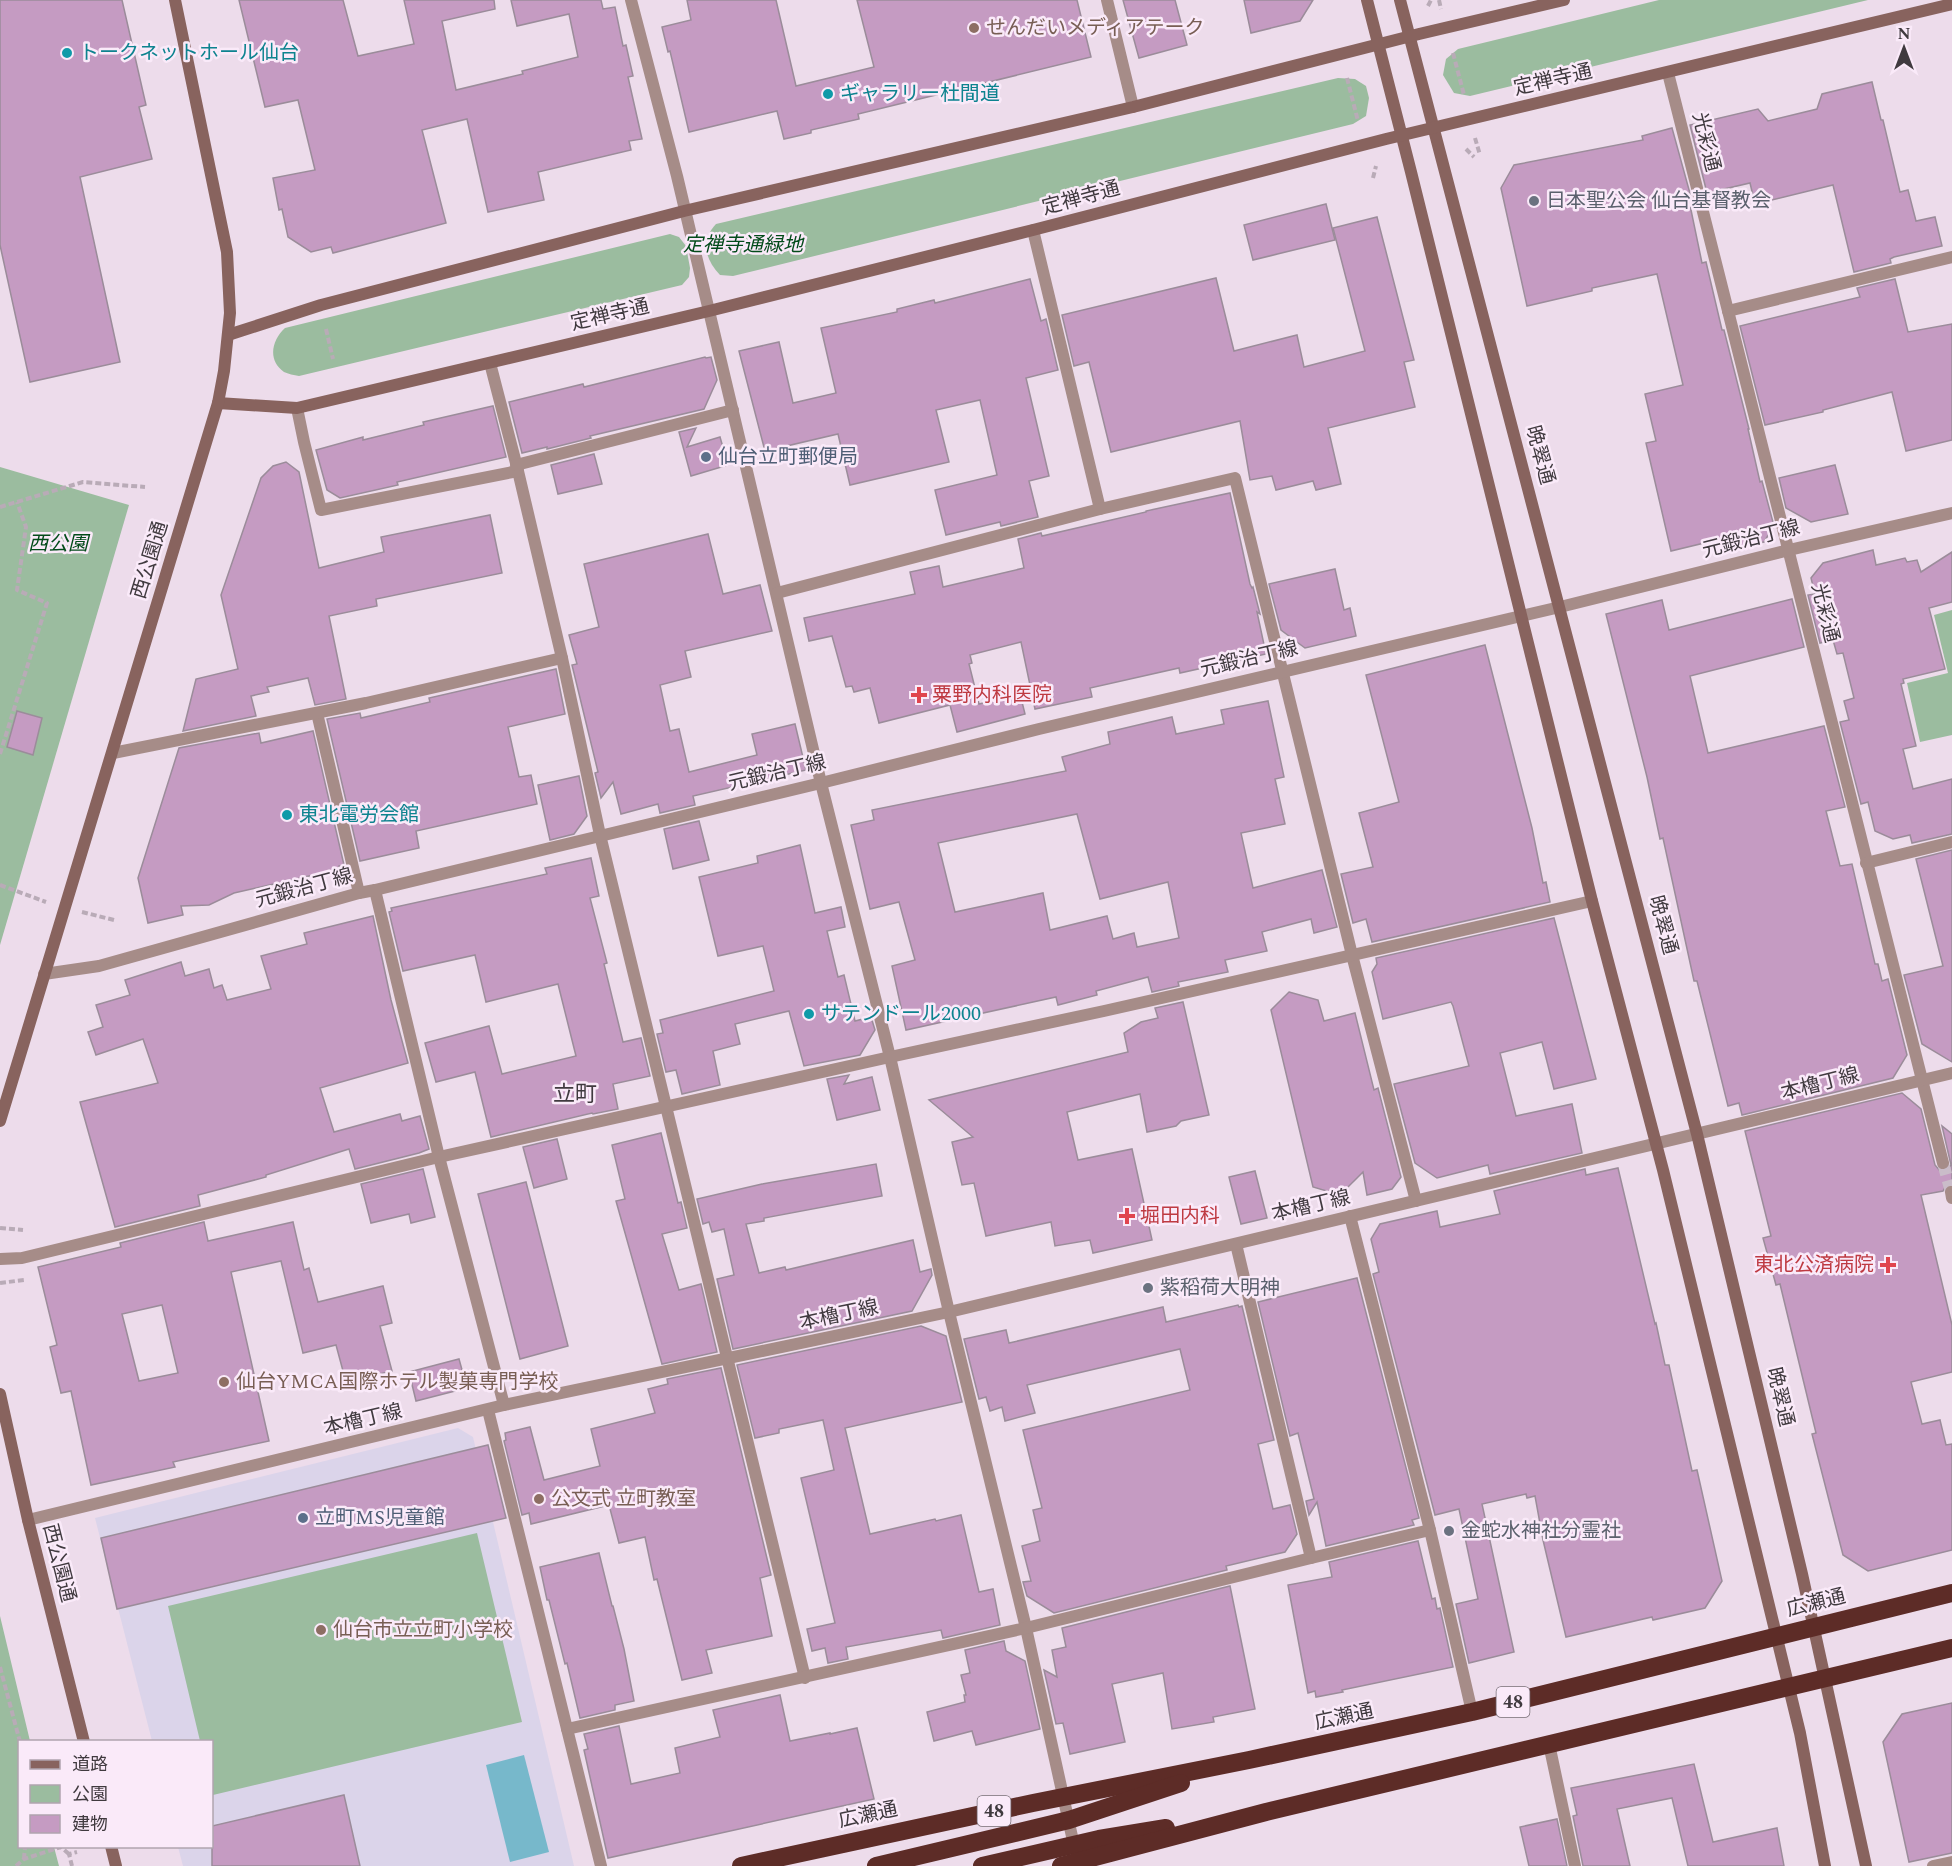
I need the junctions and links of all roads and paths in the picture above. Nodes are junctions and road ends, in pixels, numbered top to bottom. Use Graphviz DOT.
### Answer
graph roads {
  1 [pos="175,0"];
  2 [pos="631,0"];
  3 [pos="1107,0"];
  4 [pos="1367,0"];
  5 [pos="1400,0"];
  6 [pos="1431,0"];
  7 [pos="1439,0"];
  8 [pos="1564,0"];
  9 [pos="1952,4"];
  10 [pos="1428,6"];
  11 [pos="1442,12"];
  12 [pos="1409,37"];
  13 [pos="1378,45"];
  14 [pos="1453,53"];
  15 [pos="1668,73"];
  16 [pos="1347,78"];
  17 [pos="1464,95"];
  18 [pos="1133,106"];
  19 [pos="1358,121"];
  20 [pos="1433,128"];
  21 [pos="1402,135"];
  22 [pos="1475,138"];
  23 [pos="1466,148"];
  24 [pos="1480,155"];
  25 [pos="1474,157"];
  26 [pos="1376,166"];
  27 [pos="1371,170"];
  28 [pos="684,211"];
  29 [pos="1034,230"];
  30 [pos="1952,257"];
  31 [pos="709,311"];
  32 [pos="1728,311"];
  33 [pos="326,329"];
  34 [pos="228,335"];
  35 [pos="333,359"];
  36 [pos="490,363"];
  37 [pos="218,404"];
  38 [pos="297,408"];
  39 [pos="733,410"];
  40 [pos="517,468"];
  41 [pos="145,487"];
  42 [pos="17,502"];
  43 [pos="0,507"];
  44 [pos="1101,508"];
  45 [pos="1952,513"];
  46 [pos="1790,550"];
  47 [pos="777,593"];
  48 [pos="1560,607"];
  49 [pos="1520,616"];
  50 [pos="562,658"];
  51 [pos="1284,671"];
  52 [pos="317,713"];
  53 [pos="113,753"];
  54 [pos="0,754"];
  55 [pos="821,783"];
  56 [pos="600,835"];
  57 [pos="1952,842"];
  58 [pos="1866,863"];
  59 [pos="0,885"];
  60 [pos="375,891"];
  61 [pos="359,893"];
  62 [pos="25,894"];
  63 [pos="1592,901"];
  64 [pos="64,908"];
  65 [pos="114,920"];
  66 [pos="1352,955"];
  67 [pos="44,974"];
  68 [pos="890,1057"];
  69 [pos="1952,1073"];
  70 [pos="1921,1080"];
  71 [pos="667,1108"];
  72 [pos="0,1121"];
  73 [pos="1697,1134"];
  74 [pos="1656,1143"];
  75 [pos="439,1157"];
  76 [pos="1943,1163"];
  77 [pos="1416,1201"];
  78 [pos="1350,1216"];
  79 [pos="0,1228"];
  80 [pos="23,1230"];
  81 [pos="1236,1244"];
  82 [pos="0,1259"];
  83 [pos="24,1280"];
  84 [pos="0,1283"];
  85 [pos="948,1312"];
  86 [pos="728,1359"];
  87 [pos="0,1394"];
  88 [pos="504,1405"];
  89 [pos="488,1410"];
  90 [pos="28,1520"];
  91 [pos="1430,1530"];
  92 [pos="1311,1558"];
  93 [pos="1952,1593"];
  94 [pos="1814,1627"];
  95 [pos="1026,1628"];
  96 [pos="1776,1636"];
  97 [pos="1952,1648"];
  98 [pos="0,1667"];
  99 [pos="805,1678"];
  100 [pos="1824,1678"];
  101 [pos="1789,1687"];
  102 [pos="1472,1712"];
  103 [pos="567,1729"];
  104 [pos="19,1740"];
  105 [pos="83,1740"];
  106 [pos="1549,1744"];
  107 [pos="1249,1760"];
  108 [pos="1064,1797"];
  109 [pos="1069,1820"];
  110 [pos="25,1848"];
  111 [pos="58,1848"];
  112 [pos="62,1848"];
  113 [pos="112,1848"];
  114 [pos="77,1852"];
  115 [pos="69,1854"];
  116 [pos="24,1859"];
  117 [pos="1073,1860"];
  118 [pos="1952,1862"];
  119 [pos="16,1866"];
  120 [pos="72,1866"];
  121 [pos="116,1866"];
  122 [pos="601,1866"];
  123 [pos="741,1866"];
  124 [pos="876,1866"];
  125 [pos="982,1866"];
  126 [pos="1575,1866"];
  127 [pos="1825,1866"];
  128 [pos="1866,1866"];
  129 [pos="1933,1866"];
  1 -- 34 [label="street, 西公園通"];
  2 -- 28 [label="street"];
  3 -- 18 [label="street"];
  4 -- 13 [label="street"];
  5 -- 12 [label="street, 晩翠通"];
  6 -- 10 [label="path"];
  7 -- 11 [label="path"];
  8 -- 12 [label="street"];
  9 -- 15 [label="street, 定禅寺通"];
  12 -- 13 [label="street"];
  12 -- 20 [label="street, 晩翠通"];
  13 -- 18 [label="street"];
  13 -- 21 [label="street"];
  14 -- 17 [label="path"];
  15 -- 20 [label="street, 定禅寺通"];
  15 -- 32 [label="street, 光彩通"];
  16 -- 19 [label="path"];
  18 -- 28 [label="street"];
  20 -- 21 [label="street, 定禅寺通"];
  20 -- 48 [label="street, 晩翠通"];
  21 -- 29 [label="street, 定禅寺通"];
  21 -- 49 [label="street"];
  22 -- 24 [label="path"];
  23 -- 25 [label="path"];
  26 -- 27 [label="path"];
  28 -- 31 [label="street"];
  28 -- 34 [label="street"];
  29 -- 31 [label="street, 定禅寺通"];
  29 -- 44 [label="street"];
  30 -- 32 [label="street"];
  31 -- 36 [label="street, 定禅寺通"];
  31 -- 39 [label="street"];
  32 -- 46 [label="street, 光彩通"];
  33 -- 35 [label="path"];
  34 -- 37 [label="street, 西公園通"];
  36 -- 38 [label="street, 定禅寺通"];
  36 -- 40 [label="street"];
  37 -- 38 [label="street, 定禅寺通"];
  37 -- 53 [label="street, 西公園通"];
  38 -- 40 [label="street"];
  39 -- 40 [label="street"];
  39 -- 47 [label="street"];
  40 -- 50 [label="street"];
  41 -- 42 [label="path"];
  42 -- 43 [label="path"];
  42 -- 54 [label="path"];
  44 -- 47 [label="street"];
  44 -- 51 [label="street"];
  45 -- 46 [label="street, 元鍛治丁線"];
  46 -- 48 [label="street, 元鍛治丁線"];
  46 -- 58 [label="street, 光彩通"];
  47 -- 55 [label="street"];
  48 -- 49 [label="street, 元鍛治丁線"];
  48 -- 73 [label="street, 晩翠通"];
  49 -- 51 [label="street, 元鍛治丁線"];
  49 -- 63 [label="street"];
  50 -- 52 [label="street"];
  50 -- 56 [label="street"];
  51 -- 55 [label="street, 元鍛治丁線"];
  51 -- 66 [label="street"];
  52 -- 53 [label="street"];
  52 -- 61 [label="street"];
  53 -- 64 [label="street, 西公園通"];
  55 -- 56 [label="street, 元鍛治丁線"];
  55 -- 68 [label="street"];
  56 -- 60 [label="street, 元鍛治丁線"];
  56 -- 71 [label="street"];
  57 -- 58 [label="street"];
  58 -- 70 [label="street, 光彩通"];
  59 -- 62 [label="path"];
  60 -- 61 [label="street, 元鍛治丁線"];
  60 -- 75 [label="street"];
  61 -- 67 [label="street, 元鍛治丁線"];
  63 -- 66 [label="street"];
  63 -- 74 [label="street"];
  64 -- 65 [label="path"];
  64 -- 67 [label="street, 西公園通"];
  66 -- 68 [label="street"];
  66 -- 77 [label="street"];
  67 -- 72 [label="street, 西公園通"];
  68 -- 71 [label="street"];
  68 -- 85 [label="street"];
  69 -- 70 [label="street, 本櫓丁線"];
  70 -- 73 [label="street, 本櫓丁線"];
  70 -- 76 [label="street, 光彩通"];
  71 -- 75 [label="street"];
  71 -- 86 [label="street"];
  73 -- 74 [label="street, 本櫓丁線"];
  73 -- 94 [label="street, 晩翠通"];
  74 -- 77 [label="street, 本櫓丁線"];
  74 -- 96 [label="street"];
  75 -- 82 [label="street"];
  75 -- 88 [label="street"];
  77 -- 78 [label="street, 本櫓丁線"];
  78 -- 81 [label="street, 本櫓丁線"];
  78 -- 91 [label="street"];
  79 -- 80 [label="path"];
  81 -- 85 [label="street, 本櫓丁線"];
  81 -- 92 [label="street"];
  83 -- 84 [label="path"];
  85 -- 86 [label="street, 本櫓丁線"];
  85 -- 95 [label="street"];
  86 -- 88 [label="street, 本櫓丁線"];
  86 -- 99 [label="street"];
  87 -- 90 [label="street, 西公園通"];
  88 -- 89 [label="street, 本櫓丁線"];
  89 -- 90 [label="street, 本櫓丁線"];
  89 -- 103 [label="street"];
  90 -- 105 [label="street, 西公園通"];
  91 -- 92 [label="street"];
  91 -- 102 [label="street"];
  92 -- 95 [label="street"];
  93 -- 94 [label="highway, 広瀬通 / 48"];
  94 -- 96 [label="highway, 広瀬通 / 48"];
  94 -- 100 [label="street, 晩翠通"];
  95 -- 99 [label="street"];
  95 -- 108 [label="street"];
  96 -- 101 [label="street"];
  96 -- 102 [label="highway, 広瀬通 / 48"];
  97 -- 100 [label="highway"];
  98 -- 104 [label="path"];
  99 -- 103 [label="street"];
  100 -- 101 [label="highway"];
  100 -- 128 [label="street, 晩翠通"];
  101 -- 106 [label="highway"];
  101 -- 127 [label="street"];
  102 -- 107 [label="highway, 広瀬通 / 48"];
  103 -- 122 [label="street"];
  106 -- 117 [label="highway"];
  106 -- 126 [label="street"];
  107 -- 108 [label="highway, 広瀬通 / 48"];
  107 -- 109 [label="highway, 48"];
  108 -- 109 [label="street"];
  108 -- 123 [label="highway, 広瀬通 / 48"];
  109 -- 117 [label="street"];
  109 -- 124 [label="highway, 48"];
  110 -- 116 [label="path"];
  111 -- 116 [label="path"];
  112 -- 115 [label="path"];
  113 -- 121 [label="street"];
  114 -- 115 [label="path"];
  115 -- 120 [label="path"];
  116 -- 119 [label="path"];
  117 -- 125 [label="highway"];
  118 -- 129 [label="street"];
}
